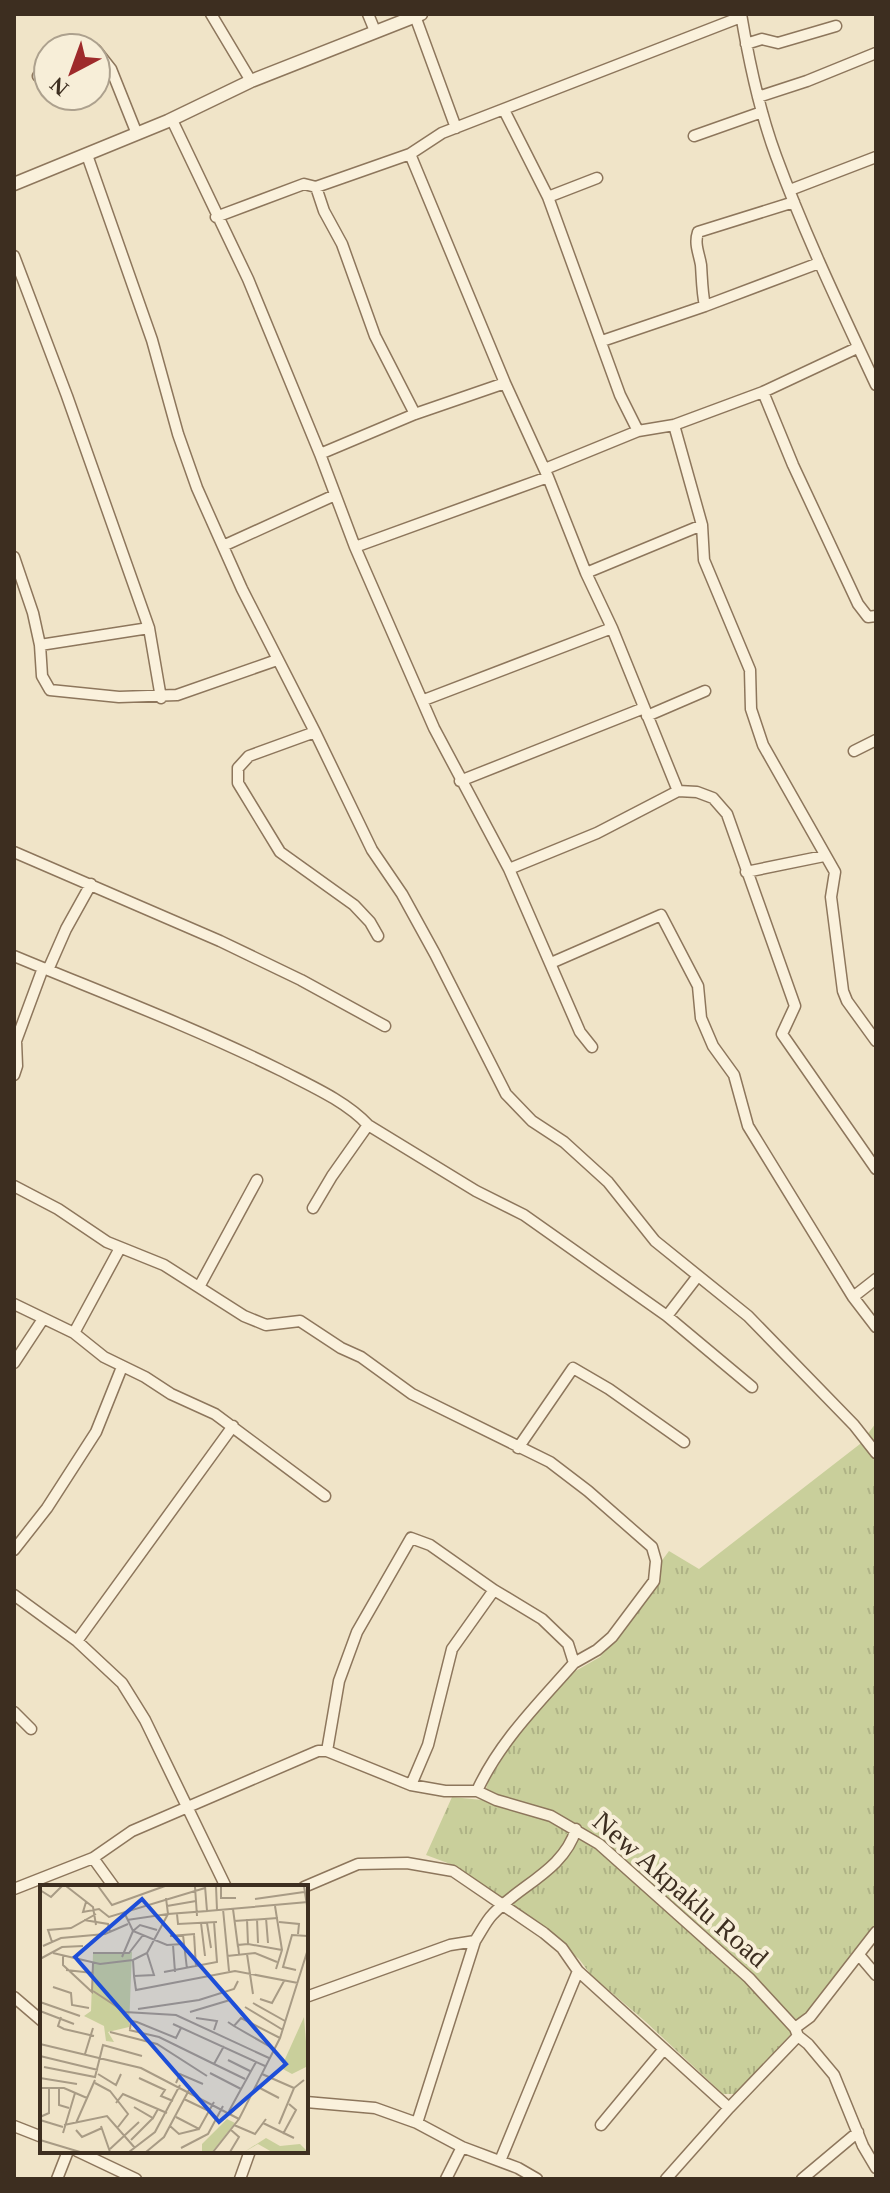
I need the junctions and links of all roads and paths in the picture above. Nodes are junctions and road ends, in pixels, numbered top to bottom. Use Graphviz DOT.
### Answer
graph roads {
  1 [pos="211,14"];
  2 [pos="368,14"];
  3 [pos="418,15"];
  4 [pos="741,15"];
  5 [pos="836,26"];
  6 [pos="375,31"];
  7 [pos="746,44"];
  8 [pos="876,53"];
  9 [pos="112,72"];
  10 [pos="251,81"];
  11 [pos="758,97"];
  12 [pos="504,110"];
  13 [pos="762,112"];
  14 [pos="172,120"];
  15 [pos="456,128"];
  16 [pos="137,134"];
  17 [pos="694,136"];
  18 [pos="410,154"];
  19 [pos="87,155"];
  20 [pos="876,157"];
  21 [pos="597,178"];
  22 [pos="14,184"];
  23 [pos="316,187"];
  24 [pos="790,190"];
  25 [pos="548,197"];
  26 [pos="794,202"];
  27 [pos="216,217"];
  28 [pos="14,256"];
  29 [pos="819,263"];
  30 [pos="705,306"];
  31 [pos="602,341"];
  32 [pos="857,348"];
  33 [pos="505,383"];
  34 [pos="876,385"];
  35 [pos="763,392"];
  36 [pos="415,414"];
  37 [pos="674,425"];
  38 [pos="638,431"];
  39 [pos="320,454"];
  40 [pos="546,473"];
  41 [pos="335,495"];
  42 [pos="702,525"];
  43 [pos="223,546"];
  44 [pos="355,547"];
  45 [pos="14,557"];
  46 [pos="586,573"];
  47 [pos="876,616"];
  48 [pos="149,628"];
  49 [pos="612,628"];
  50 [pos="40,645"];
  51 [pos="277,660"];
  52 [pos="705,691"];
  53 [pos="161,698"];
  54 [pos="424,700"];
  55 [pos="645,712"];
  56 [pos="315,732"];
  57 [pos="876,740"];
  58 [pos="854,751"];
  59 [pos="460,781"];
  60 [pos="678,791"];
  61 [pos="14,852"];
  62 [pos="824,856"];
  63 [pos="509,869"];
  64 [pos="746,872"];
  65 [pos="91,884"];
  66 [pos="378,936"];
  67 [pos="14,956"];
  68 [pos="551,963"];
  69 [pos="46,969"];
  70 [pos="385,1026"];
  71 [pos="876,1041"];
  72 [pos="592,1047"];
  73 [pos="14,1075"];
  74 [pos="368,1125"];
  75 [pos="876,1169"];
  76 [pos="257,1180"];
  77 [pos="14,1186"];
  78 [pos="313,1208"];
  79 [pos="120,1248"];
  80 [pos="697,1277"];
  81 [pos="876,1279"];
  82 [pos="199,1287"];
  83 [pos="853,1297"];
  84 [pos="14,1304"];
  85 [pos="667,1316"];
  86 [pos="43,1319"];
  87 [pos="876,1327"];
  88 [pos="74,1333"];
  89 [pos="14,1363"];
  90 [pos="122,1367"];
  91 [pos="752,1387"];
  92 [pos="233,1426"];
  93 [pos="684,1442"];
  94 [pos="518,1448"];
  95 [pos="876,1453"];
  96 [pos="325,1496"];
  97 [pos="14,1550"];
  98 [pos="494,1590"];
  99 [pos="14,1595"];
  100 [pos="77,1641"];
  101 [pos="574,1663"];
  102 [pos="14,1712"];
  103 [pos="31,1729"];
  104 [pos="327,1751"];
  105 [pos="411,1785"];
  106 [pos="477,1791"];
  107 [pos="186,1809"];
  108 [pos="576,1829"];
  109 [pos="93,1858"];
  110 [pos="113,1885"];
  111 [pos="225,1885"];
  112 [pos="308,1885"];
  113 [pos="14,1889"];
  114 [pos="502,1906"];
  115 [pos="876,1932"];
  116 [pos="475,1941"];
  117 [pos="859,1955"];
  118 [pos="578,1971"];
  119 [pos="876,1975"];
  120 [pos="308,1996"];
  121 [pos="14,1997"];
  122 [pos="40,2019"];
  123 [pos="797,2032"];
  124 [pos="664,2049"];
  125 [pos="308,2102"];
  126 [pos="729,2108"];
  127 [pos="417,2123"];
  128 [pos="601,2125"];
  129 [pos="14,2126"];
  130 [pos="858,2132"];
  131 [pos="40,2136"];
  132 [pos="462,2147"];
  133 [pos="67,2153"];
  134 [pos="81,2153"];
  135 [pos="249,2153"];
  136 [pos="500,2161"];
  137 [pos="876,2168"];
  138 [pos="57,2179"];
  139 [pos="136,2179"];
  140 [pos="240,2179"];
  141 [pos="446,2179"];
  142 [pos="537,2179"];
  143 [pos="666,2179"];
  144 [pos="802,2179"];
  1 -- 10 [label="street"];
  2 -- 6 [label="street"];
  3 -- 6 [label="street"];
  3 -- 15 [label="street"];
  4 -- 7 [label="street"];
  4 -- 12 [label="street"];
  5 -- 7 [label="street"];
  6 -- 10 [label="street"];
  7 -- 11 [label="street"];
  8 -- 11 [label="street"];
  9 -- 16 [label="street"];
  10 -- 14 [label="street"];
  11 -- 13 [label="street"];
  12 -- 15 [label="street"];
  12 -- 25 [label="street"];
  13 -- 17 [label="street"];
  13 -- 24 [label="street"];
  14 -- 16 [label="street"];
  14 -- 27 [label="street"];
  15 -- 18 [label="street"];
  16 -- 19 [label="street"];
  18 -- 23 [label="street"];
  18 -- 33 [label="street"];
  19 -- 22 [label="street"];
  19 -- 43 [label="street"];
  20 -- 24 [label="street"];
  21 -- 25 [label="street"];
  23 -- 27 [label="street"];
  23 -- 36 [label="street"];
  24 -- 26 [label="street"];
  25 -- 31 [label="street"];
  26 -- 29 [label="street"];
  26 -- 30 [label="street"];
  27 -- 39 [label="street"];
  28 -- 48 [label="street"];
  29 -- 30 [label="street"];
  29 -- 32 [label="street"];
  30 -- 31 [label="street"];
  31 -- 38 [label="street"];
  32 -- 34 [label="street"];
  32 -- 35 [label="street"];
  33 -- 36 [label="street"];
  33 -- 40 [label="street"];
  35 -- 37 [label="street"];
  35 -- 47 [label="street"];
  36 -- 39 [label="street"];
  37 -- 38 [label="street"];
  37 -- 42 [label="street"];
  38 -- 40 [label="street"];
  39 -- 41 [label="street"];
  40 -- 44 [label="street"];
  40 -- 46 [label="street"];
  41 -- 43 [label="street"];
  41 -- 44 [label="street"];
  42 -- 46 [label="street"];
  42 -- 62 [label="street"];
  43 -- 51 [label="street"];
  44 -- 54 [label="street"];
  45 -- 50 [label="street"];
  46 -- 49 [label="street"];
  48 -- 50 [label="street"];
  48 -- 53 [label="street"];
  49 -- 54 [label="street"];
  49 -- 55 [label="street"];
  50 -- 53 [label="street"];
  51 -- 53 [label="street"];
  51 -- 56 [label="street"];
  52 -- 55 [label="street"];
  54 -- 59 [label="street"];
  55 -- 59 [label="street"];
  55 -- 60 [label="street"];
  56 -- 66 [label="street"];
  56 -- 80 [label="street"];
  57 -- 58 [label="street"];
  59 -- 63 [label="street"];
  60 -- 63 [label="street"];
  60 -- 64 [label="street"];
  61 -- 65 [label="street"];
  62 -- 64 [label="street"];
  62 -- 71 [label="street"];
  63 -- 68 [label="street"];
  64 -- 75 [label="street"];
  65 -- 69 [label="street"];
  65 -- 70 [label="street"];
  67 -- 69 [label="street"];
  68 -- 72 [label="street"];
  68 -- 83 [label="street"];
  69 -- 73 [label="street"];
  69 -- 74 [label="street"];
  74 -- 78 [label="street"];
  74 -- 85 [label="street"];
  76 -- 82 [label="street"];
  77 -- 79 [label="street"];
  79 -- 82 [label="street"];
  79 -- 88 [label="street"];
  80 -- 85 [label="street"];
  80 -- 95 [label="street"];
  81 -- 83 [label="street"];
  82 -- 94 [label="street"];
  83 -- 87 [label="street"];
  84 -- 86 [label="street"];
  85 -- 91 [label="street"];
  86 -- 88 [label="street"];
  86 -- 89 [label="street"];
  88 -- 90 [label="street"];
  90 -- 92 [label="street"];
  90 -- 97 [label="street"];
  92 -- 96 [label="street"];
  92 -- 100 [label="street"];
  93 -- 94 [label="street"];
  94 -- 101 [label="street"];
  98 -- 101 [label="street"];
  98 -- 104 [label="street"];
  98 -- 105 [label="street"];
  99 -- 100 [label="street"];
  100 -- 107 [label="street"];
  101 -- 106 [label="street"];
  102 -- 103 [label="street"];
  104 -- 105 [label="street, New Akpaklu Road"];
  104 -- 107 [label="street"];
  105 -- 106 [label="street, New Akpaklu Road"];
  106 -- 108 [label="street, New Akpaklu Road"];
  107 -- 109 [label="street"];
  107 -- 111 [label="street"];
  108 -- 114 [label="street"];
  108 -- 123 [label="street, New Akpaklu Road"];
  109 -- 110 [label="street"];
  109 -- 113 [label="street"];
  112 -- 114 [label="street"];
  114 -- 116 [label="street"];
  114 -- 118 [label="street"];
  115 -- 117 [label="street"];
  116 -- 120 [label="street"];
  116 -- 127 [label="street"];
  117 -- 119 [label="street"];
  117 -- 123 [label="street"];
  118 -- 124 [label="street"];
  118 -- 136 [label="street"];
  121 -- 122 [label="street"];
  123 -- 126 [label="street"];
  123 -- 130 [label="street, New Akpaklu Road"];
  124 -- 126 [label="street"];
  124 -- 128 [label="street"];
  125 -- 127 [label="street"];
  126 -- 143 [label="street"];
  127 -- 132 [label="street"];
  129 -- 131 [label="street"];
  130 -- 137 [label="street, New Akpaklu Road"];
  130 -- 144 [label="street"];
  132 -- 136 [label="street"];
  132 -- 141 [label="street"];
  133 -- 138 [label="street"];
  134 -- 139 [label="street"];
  135 -- 140 [label="street"];
  136 -- 142 [label="street"];
}
